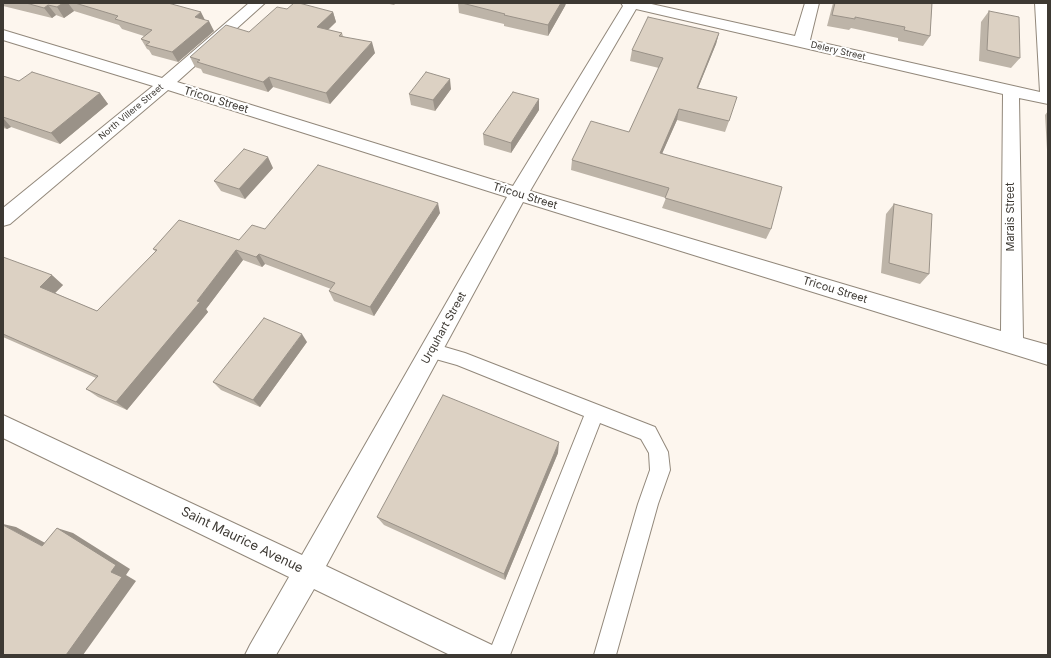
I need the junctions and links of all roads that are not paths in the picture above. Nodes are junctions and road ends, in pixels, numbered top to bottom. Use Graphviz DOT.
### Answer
graph roads {
  1 [pos="258,3"];
  2 [pos="812,3"];
  3 [pos="1042,3"];
  4 [pos="630,4"];
  5 [pos="3,36"];
  6 [pos="801,43"];
  7 [pos="165,84"];
  8 [pos="1011,91"];
  9 [pos="1048,95"];
  10 [pos="1048,99"];
  11 [pos="518,194"];
  12 [pos="3,219"];
  13 [pos="1012,344"];
  14 [pos="431,351"];
  15 [pos="1048,355"];
  16 [pos="595,412"];
  17 [pos="3,426"];
  18 [pos="308,572"];
  19 [pos="260,655"];
  20 [pos="482,655"];
  21 [pos="499,655"];
  22 [pos="605,655"];
  1 -- 7 [label="street, North Villere Street"];
  2 -- 6 [label="street"];
  3 -- 9 [label="street"];
  4 -- 6 [label="street, Delery Street"];
  4 -- 11 [label="street, Urquhart Street"];
  5 -- 7 [label="street, Tricou Street"];
  6 -- 8 [label="street, Delery Street"];
  7 -- 11 [label="street, Tricou Street"];
  7 -- 12 [label="street, North Villere Street"];
  8 -- 10 [label="street, Delery Street"];
  8 -- 13 [label="street, Marais Street"];
  11 -- 13 [label="street, Tricou Street"];
  11 -- 14 [label="street, Urquhart Street"];
  13 -- 15 [label="street, Tricou Street"];
  14 -- 16 [label="lane"];
  14 -- 18 [label="street, Urquhart Street"];
  16 -- 21 [label="lane"];
  16 -- 22 [label="lane"];
  17 -- 18 [label="street, Saint Maurice Avenue"];
  18 -- 19 [label="street, Urquhart Street"];
  18 -- 20 [label="street, Saint Maurice Avenue"];
}
